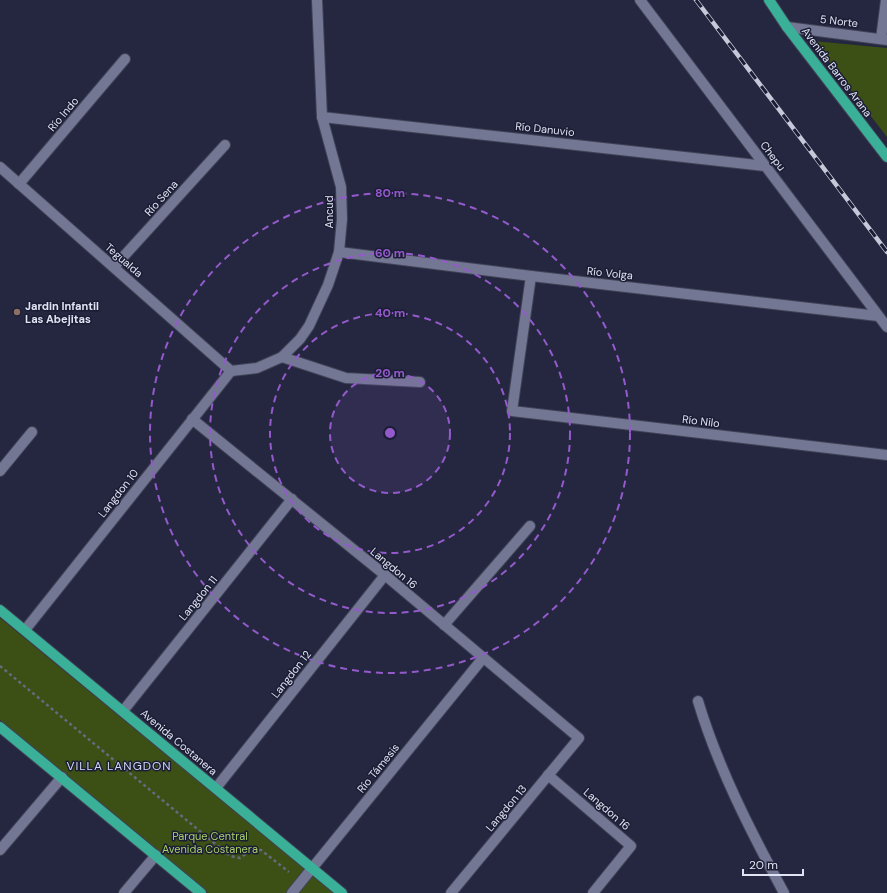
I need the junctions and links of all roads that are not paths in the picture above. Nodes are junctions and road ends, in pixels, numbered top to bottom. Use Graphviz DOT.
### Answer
graph roads {
  1 [pos="317,0"];
  2 [pos="640,0"];
  3 [pos="769,0"];
  4 [pos="886,0"];
  5 [pos="787,27"];
  6 [pos="884,39"];
  7 [pos="125,59"];
  8 [pos="322,117"];
  9 [pos="225,145"];
  10 [pos="887,157"];
  11 [pos="765,166"];
  12 [pos="0,167"];
  13 [pos="19,184"];
  14 [pos="339,252"];
  15 [pos="114,267"];
  16 [pos="531,276"];
  17 [pos="878,316"];
  18 [pos="887,327"];
  19 [pos="282,357"];
  20 [pos="231,371"];
  21 [pos="420,382"];
  22 [pos="192,419"];
  23 [pos="32,432"];
  24 [pos="887,455"];
  25 [pos="0,471"];
  26 [pos="292,499"];
  27 [pos="530,526"];
  28 [pos="385,575"];
  29 [pos="0,610"];
  30 [pos="444,625"];
  31 [pos="25,630"];
  32 [pos="483,658"];
  33 [pos="698,701"];
  34 [pos="123,711"];
  35 [pos="0,726"];
  36 [pos="579,738"];
  37 [pos="548,775"];
  38 [pos="62,777"];
  39 [pos="216,788"];
  40 [pos="0,850"];
  41 [pos="156,855"];
  42 [pos="313,868"];
  43 [pos="124,893"];
  44 [pos="201,893"];
  45 [pos="292,893"];
  46 [pos="342,893"];
  47 [pos="451,893"];
  48 [pos="593,893"];
  49 [pos="784,893"];
  1 -- 8 [label="street, Ancud"];
  2 -- 11 [label="street, Chepu"];
  3 -- 5 [label="main road, Avenida Barros Arana"];
  4 -- 6 [label="street"];
  5 -- 6 [label="street, 5 Norte"];
  5 -- 10 [label="main road, Avenida Barros Arana"];
  7 -- 13 [label="street, Río Indo"];
  8 -- 11 [label="street, Río Danuvio"];
  8 -- 14 [label="street, Ancud"];
  9 -- 15 [label="street, Río Sena"];
  11 -- 17 [label="street, Chepu"];
  12 -- 13 [label="street, Tegualda"];
  13 -- 15 [label="street, Tegualda"];
  14 -- 16 [label="street, Río Volga"];
  14 -- 19 [label="street, Ancud"];
  15 -- 20 [label="street, Tegualda"];
  16 -- 17 [label="street, Río Volga"];
  16 -- 24 [label="street, Río Nilo"];
  17 -- 18 [label="street, Chepu"];
  19 -- 20 [label="street, Ancud"];
  19 -- 21 [label="street"];
  20 -- 22 [label="street, Langdon 10"];
  22 -- 26 [label="street, Langdon 16"];
  22 -- 31 [label="street, Langdon 10"];
  23 -- 25 [label="street"];
  26 -- 28 [label="street, Langdon 16"];
  26 -- 34 [label="street, Langdon 11"];
  27 -- 30 [label="street"];
  28 -- 30 [label="street, Langdon 16"];
  28 -- 39 [label="street, Langdon 12"];
  29 -- 31 [label="main road, Avenida Costanera"];
  30 -- 32 [label="street, Langdon 16"];
  31 -- 34 [label="main road, Avenida Costanera"];
  32 -- 36 [label="street, Langdon 16"];
  32 -- 42 [label="street, Río Támesis"];
  33 -- 49 [label="street"];
  34 -- 39 [label="main road, Avenida Costanera"];
  35 -- 38 [label="main road"];
  36 -- 37 [label="street, Langdon 13"];
  37 -- 47 [label="street, Langdon 13"];
  37 -- 48 [label="street, Langdon 16"];
  38 -- 40 [label="street"];
  38 -- 41 [label="main road"];
  39 -- 42 [label="main road, Avenida Costanera"];
  41 -- 43 [label="street"];
  41 -- 44 [label="main road"];
  42 -- 45 [label="street, Río Támesis"];
  42 -- 46 [label="main road, Avenida Costanera"];
}
